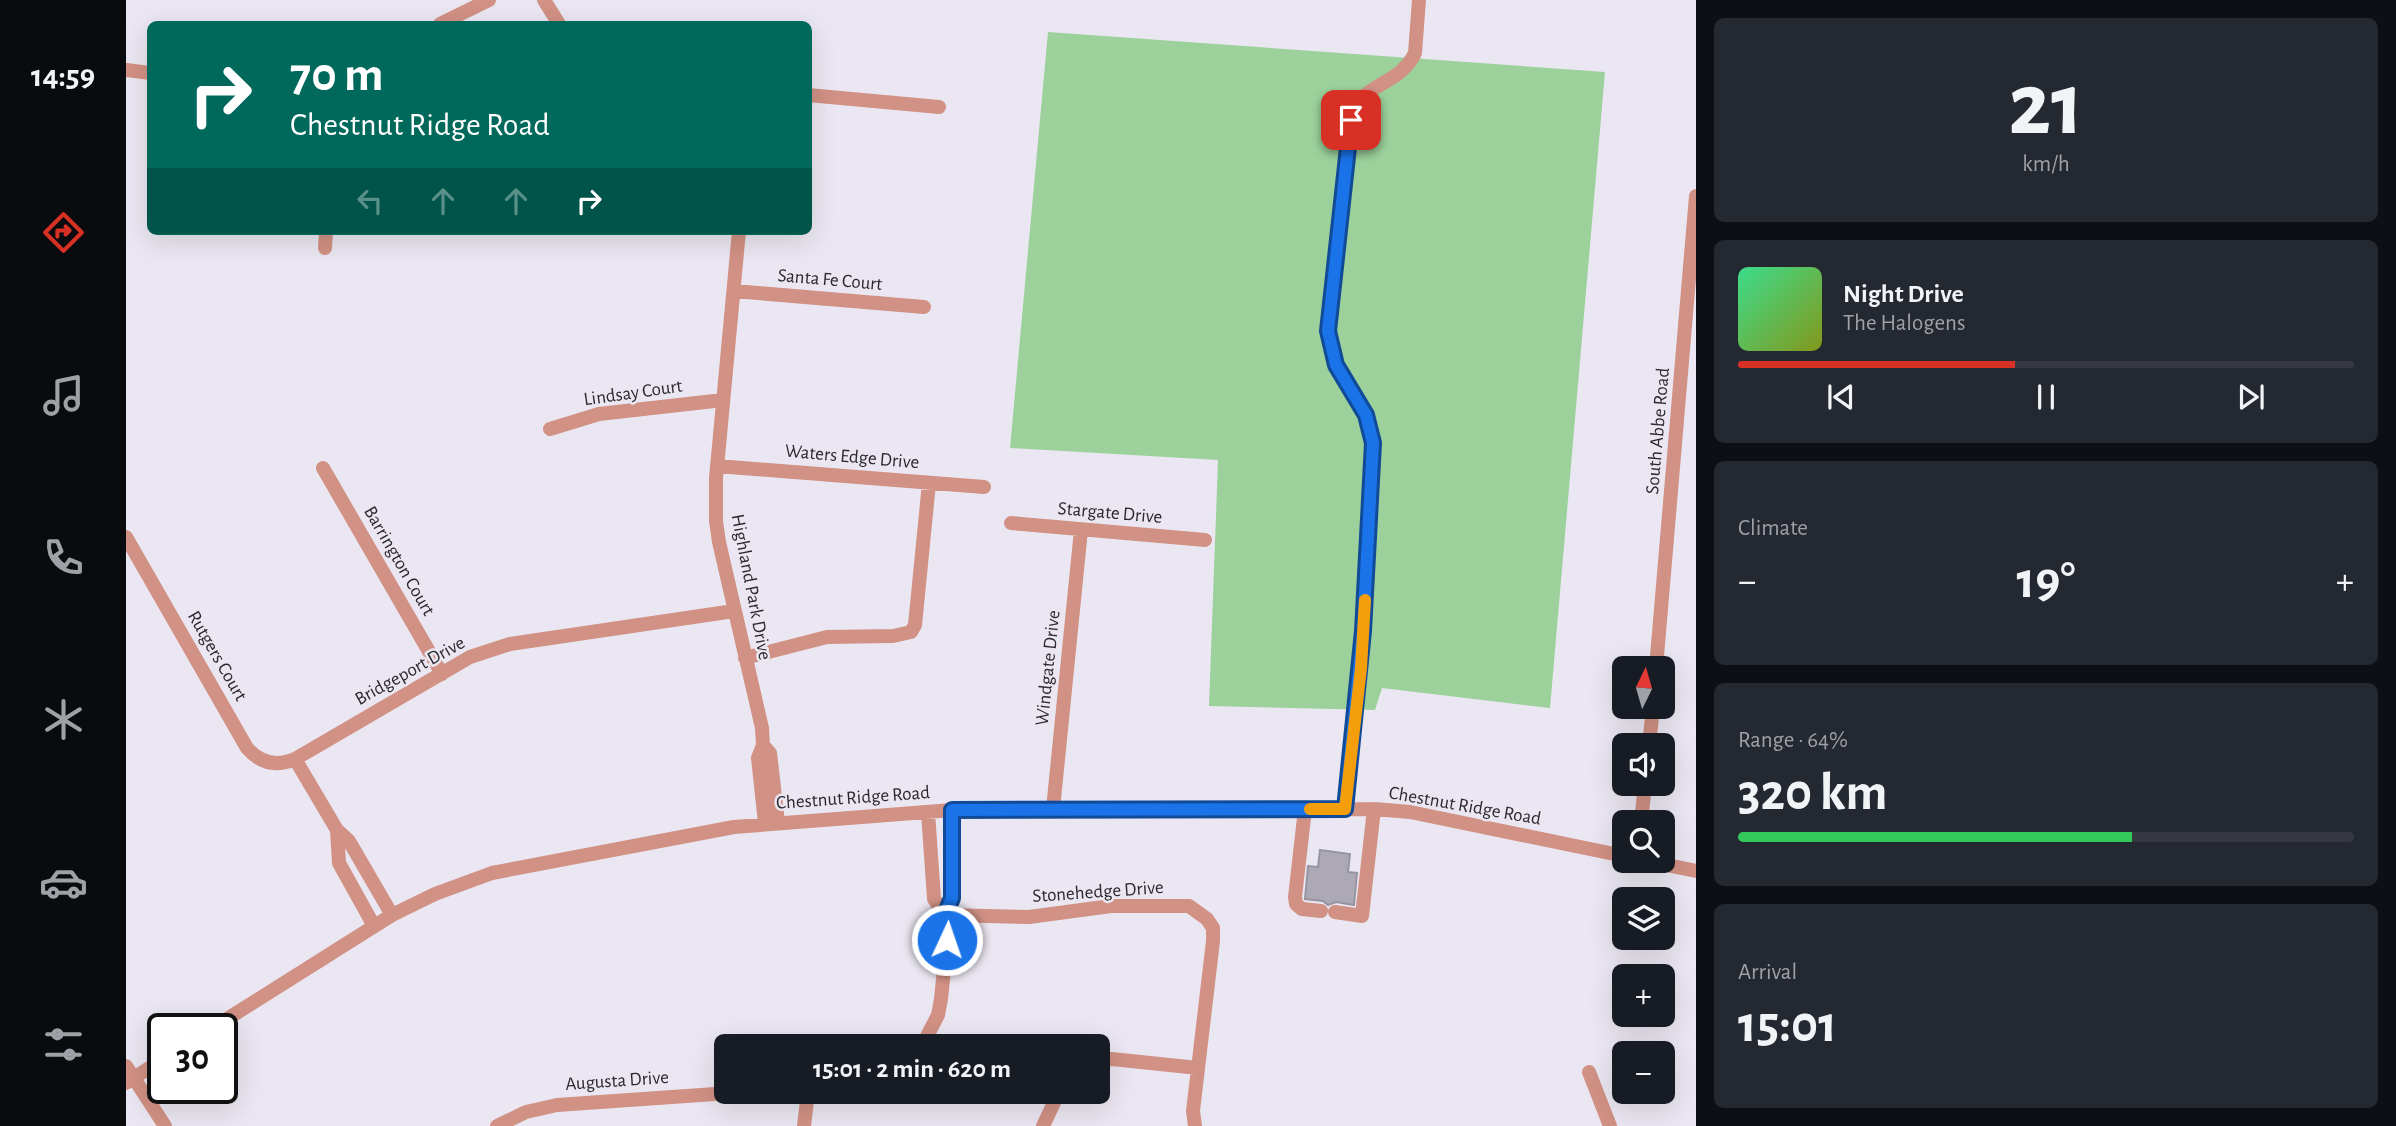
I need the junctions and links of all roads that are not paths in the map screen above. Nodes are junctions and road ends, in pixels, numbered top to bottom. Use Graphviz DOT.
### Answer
graph roads {
  1 [pos="489,0"];
  2 [pos="544,0"];
  3 [pos="1419,0"];
  4 [pos="446,21"];
  5 [pos="557,21"];
  6 [pos="126,70"];
  7 [pos="147,73"];
  8 [pos="812,95"];
  9 [pos="939,107"];
  10 [pos="1696,196"];
  11 [pos="326,235"];
  12 [pos="739,235"];
  13 [pos="325,248"];
  14 [pos="734,291"];
  15 [pos="924,307"];
  16 [pos="723,400"];
  17 [pos="550,429"];
  18 [pos="718,466"];
  19 [pos="323,468"];
  20 [pos="929,483"];
  21 [pos="984,487"];
  22 [pos="1011,523"];
  23 [pos="1081,530"];
  24 [pos="126,537"];
  25 [pos="1205,540"];
  26 [pos="734,611"];
  27 [pos="1657,656"];
  28 [pos="745,658"];
  29 [pos="442,674"];
  30 [pos="295,759"];
  31 [pos="1053,809"];
  32 [pos="1305,809"];
  33 [pos="1345,809"];
  34 [pos="1374,809"];
  35 [pos="952,810"];
  36 [pos="928,812"];
  37 [pos="771,822"];
  38 [pos="337,830"];
  39 [pos="1612,854"];
  40 [pos="1675,867"];
  41 [pos="1696,871"];
  42 [pos="392,915"];
  43 [pos="945,915"];
  44 [pos="374,926"];
  45 [pos="236,1013"];
  46 [pos="929,1034"];
  47 [pos="1110,1059"];
  48 [pos="147,1067"];
  49 [pos="1198,1068"];
  50 [pos="1590,1072"];
  51 [pos="129,1075"];
  52 [pos="714,1094"];
  53 [pos="807,1104"];
  54 [pos="1053,1104"];
  55 [pos="165,1126"];
  56 [pos="497,1126"];
  57 [pos="804,1126"];
  58 [pos="1043,1126"];
  59 [pos="1195,1126"];
  60 [pos="1610,1126"];
  1 -- 4 [label="street"];
  2 -- 5 [label="street"];
  3 -- 33 [label="street"];
  6 -- 7 [label="street"];
  8 -- 9 [label="street"];
  10 -- 27 [label="street, South Abbe Road"];
  11 -- 13 [label="street"];
  12 -- 14 [label="street, Highland Park Drive"];
  14 -- 15 [label="street, Santa Fe Court"];
  14 -- 16 [label="street, Highland Park Drive"];
  16 -- 17 [label="street, Lindsay Court"];
  16 -- 18 [label="street, Highland Park Drive"];
  18 -- 20 [label="street, Waters Edge Drive"];
  18 -- 26 [label="street, Highland Park Drive"];
  19 -- 29 [label="street, Barrington Court"];
  20 -- 21 [label="street, Waters Edge Drive"];
  20 -- 28 [label="street"];
  22 -- 23 [label="street, Stargate Drive"];
  23 -- 25 [label="street, Stargate Drive"];
  23 -- 31 [label="street, Windgate Drive"];
  24 -- 30 [label="street, Rutgers Court"];
  26 -- 28 [label="street, Highland Park Drive"];
  26 -- 29 [label="street, Bridgeport Drive"];
  28 -- 37 [label="street, Highland Park Drive"];
  29 -- 30 [label="street, Bridgeport Drive"];
  30 -- 38 [label="street"];
  31 -- 32 [label="street, Chestnut Ridge Road"];
  31 -- 35 [label="street, Chestnut Ridge Road"];
  32 -- 33 [label="street, Chestnut Ridge Road"];
  32 -- 34 [label="street"];
  33 -- 34 [label="street, Chestnut Ridge Road"];
  34 -- 39 [label="street, Chestnut Ridge Road"];
  35 -- 36 [label="street, Chestnut Ridge Road"];
  35 -- 43 [label="street"];
  36 -- 37 [label="street, Chestnut Ridge Road"];
  36 -- 43 [label="street"];
  37 -- 42 [label="street, Chestnut Ridge Road"];
  38 -- 42 [label="street"];
  38 -- 44 [label="street"];
  40 -- 41 [label="street"];
  42 -- 44 [label="street, Chestnut Ridge Road"];
  43 -- 46 [label="street"];
  43 -- 49 [label="street, Stonehedge Drive"];
  44 -- 45 [label="street, Chestnut Ridge Road"];
  47 -- 49 [label="street"];
  48 -- 51 [label="street"];
  49 -- 59 [label="street, Stonehedge Drive"];
  50 -- 60 [label="street"];
  51 -- 55 [label="street"];
  52 -- 56 [label="street, Augusta Drive"];
  53 -- 57 [label="street"];
  54 -- 58 [label="street"];
}
